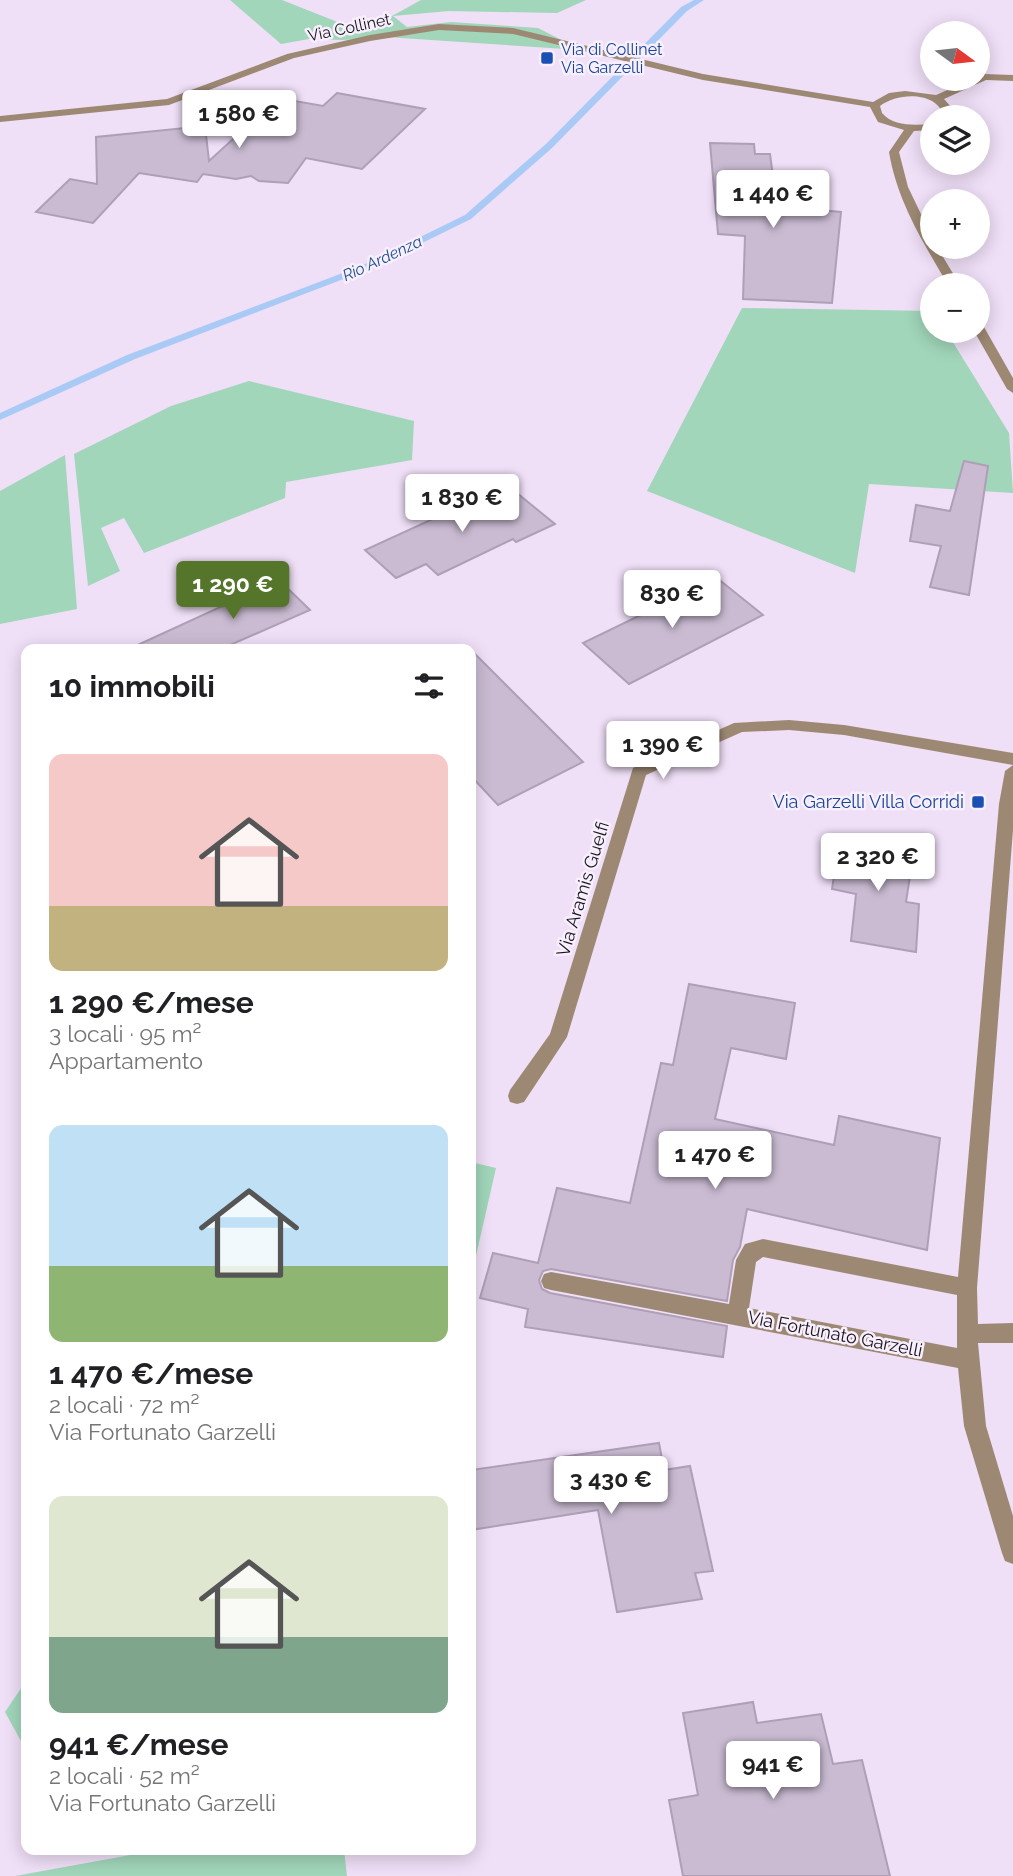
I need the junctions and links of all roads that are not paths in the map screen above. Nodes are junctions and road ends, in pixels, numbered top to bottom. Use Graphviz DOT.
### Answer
graph roads {
  1 [pos="1013,78"];
  2 [pos="936,99"];
  3 [pos="875,105"];
  4 [pos="943,105"];
  5 [pos="0,119"];
  6 [pos="911,128"];
  7 [pos="920,128"];
  8 [pos="947,273"];
  9 [pos="987,343"];
  10 [pos="1013,389"];
  11 [pos="1013,759"];
  12 [pos="1013,771"];
  13 [pos="517,1096"];
  14 [pos="551,1281"];
  15 [pos="967,1288"];
  16 [pos="737,1315"];
  17 [pos="1013,1333"];
  18 [pos="967,1334"];
  19 [pos="968,1360"];
  20 [pos="1013,1553"];
  1 -- 2 [label="street"];
  2 -- 3 [label="street"];
  2 -- 4 [label="street"];
  3 -- 5 [label="street, Via Collinet"];
  3 -- 6 [label="street"];
  6 -- 7 [label="street"];
  6 -- 8 [label="street"];
  9 -- 10 [label="street"];
  11 -- 13 [label="street, Via Aramis Guelfi"];
  12 -- 15 [label="street"];
  14 -- 16 [label="street"];
  15 -- 16 [label="street, Via Fortunato Garzelli"];
  15 -- 18 [label="street"];
  16 -- 19 [label="street, Via Fortunato Garzelli"];
  17 -- 18 [label="street"];
  18 -- 19 [label="street"];
  19 -- 20 [label="street"];
}
